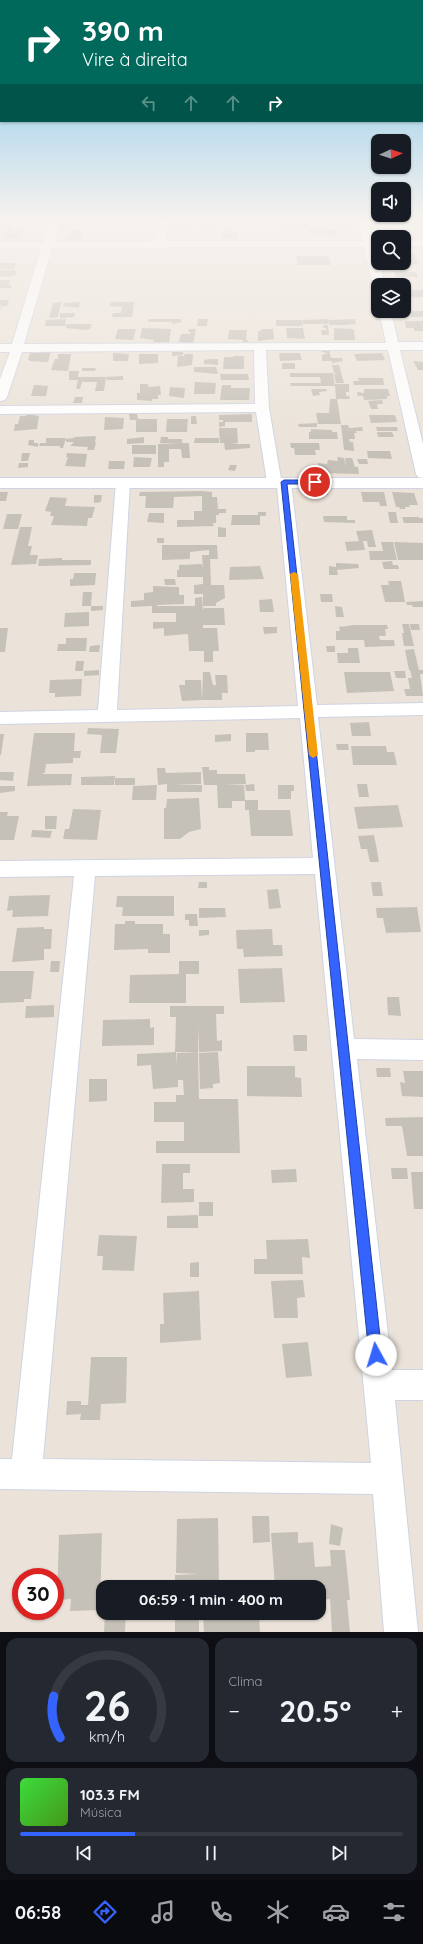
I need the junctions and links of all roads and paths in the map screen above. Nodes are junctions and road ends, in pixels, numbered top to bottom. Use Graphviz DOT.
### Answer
graph roads {
  1 [pos="32,295"];
  2 [pos="387,318"];
  3 [pos="394,345"];
  4 [pos="423,346"];
  5 [pos="260,347"];
  6 [pos="0,348"];
  7 [pos="17,348"];
  8 [pos="0,397"];
  9 [pos="262,408"];
  10 [pos="0,410"];
  11 [pos="423,474"];
  12 [pos="123,482"];
  13 [pos="279,482"];
  14 [pos="0,483"];
  15 [pos="423,483"];
  16 [pos="423,709"];
  17 [pos="308,711"];
  18 [pos="108,717"];
  19 [pos="0,718"];
  20 [pos="325,866"];
  21 [pos="0,869"];
  22 [pos="85,869"];
  23 [pos="344,1049"];
  24 [pos="423,1050"];
  25 [pos="379,1385"];
  26 [pos="423,1385"];
  27 [pos="13,1474"];
  28 [pos="386,1479"];
  29 [pos="401,1632"];
  1 -- 7 [label="street"];
  2 -- 3 [label="street"];
  3 -- 4 [label="street"];
  3 -- 5 [label="street"];
  3 -- 11 [label="street"];
  5 -- 7 [label="street"];
  5 -- 9 [label="street"];
  6 -- 7 [label="street"];
  7 -- 8 [label="street"];
  9 -- 10 [label="street"];
  9 -- 13 [label="street"];
  12 -- 13 [label="street"];
  12 -- 14 [label="street"];
  12 -- 18 [label="street"];
  13 -- 15 [label="street"];
  13 -- 17 [label="street"];
  16 -- 17 [label="street"];
  17 -- 18 [label="street"];
  17 -- 20 [label="street"];
  18 -- 19 [label="street"];
  20 -- 22 [label="street"];
  20 -- 23 [label="street"];
  21 -- 22 [label="street"];
  22 -- 27 [label="street"];
  23 -- 24 [label="street"];
  23 -- 25 [label="street"];
  25 -- 26 [label="street"];
  25 -- 28 [label="street"];
  27 -- 28 [label="street"];
  28 -- 29 [label="street"];
}
